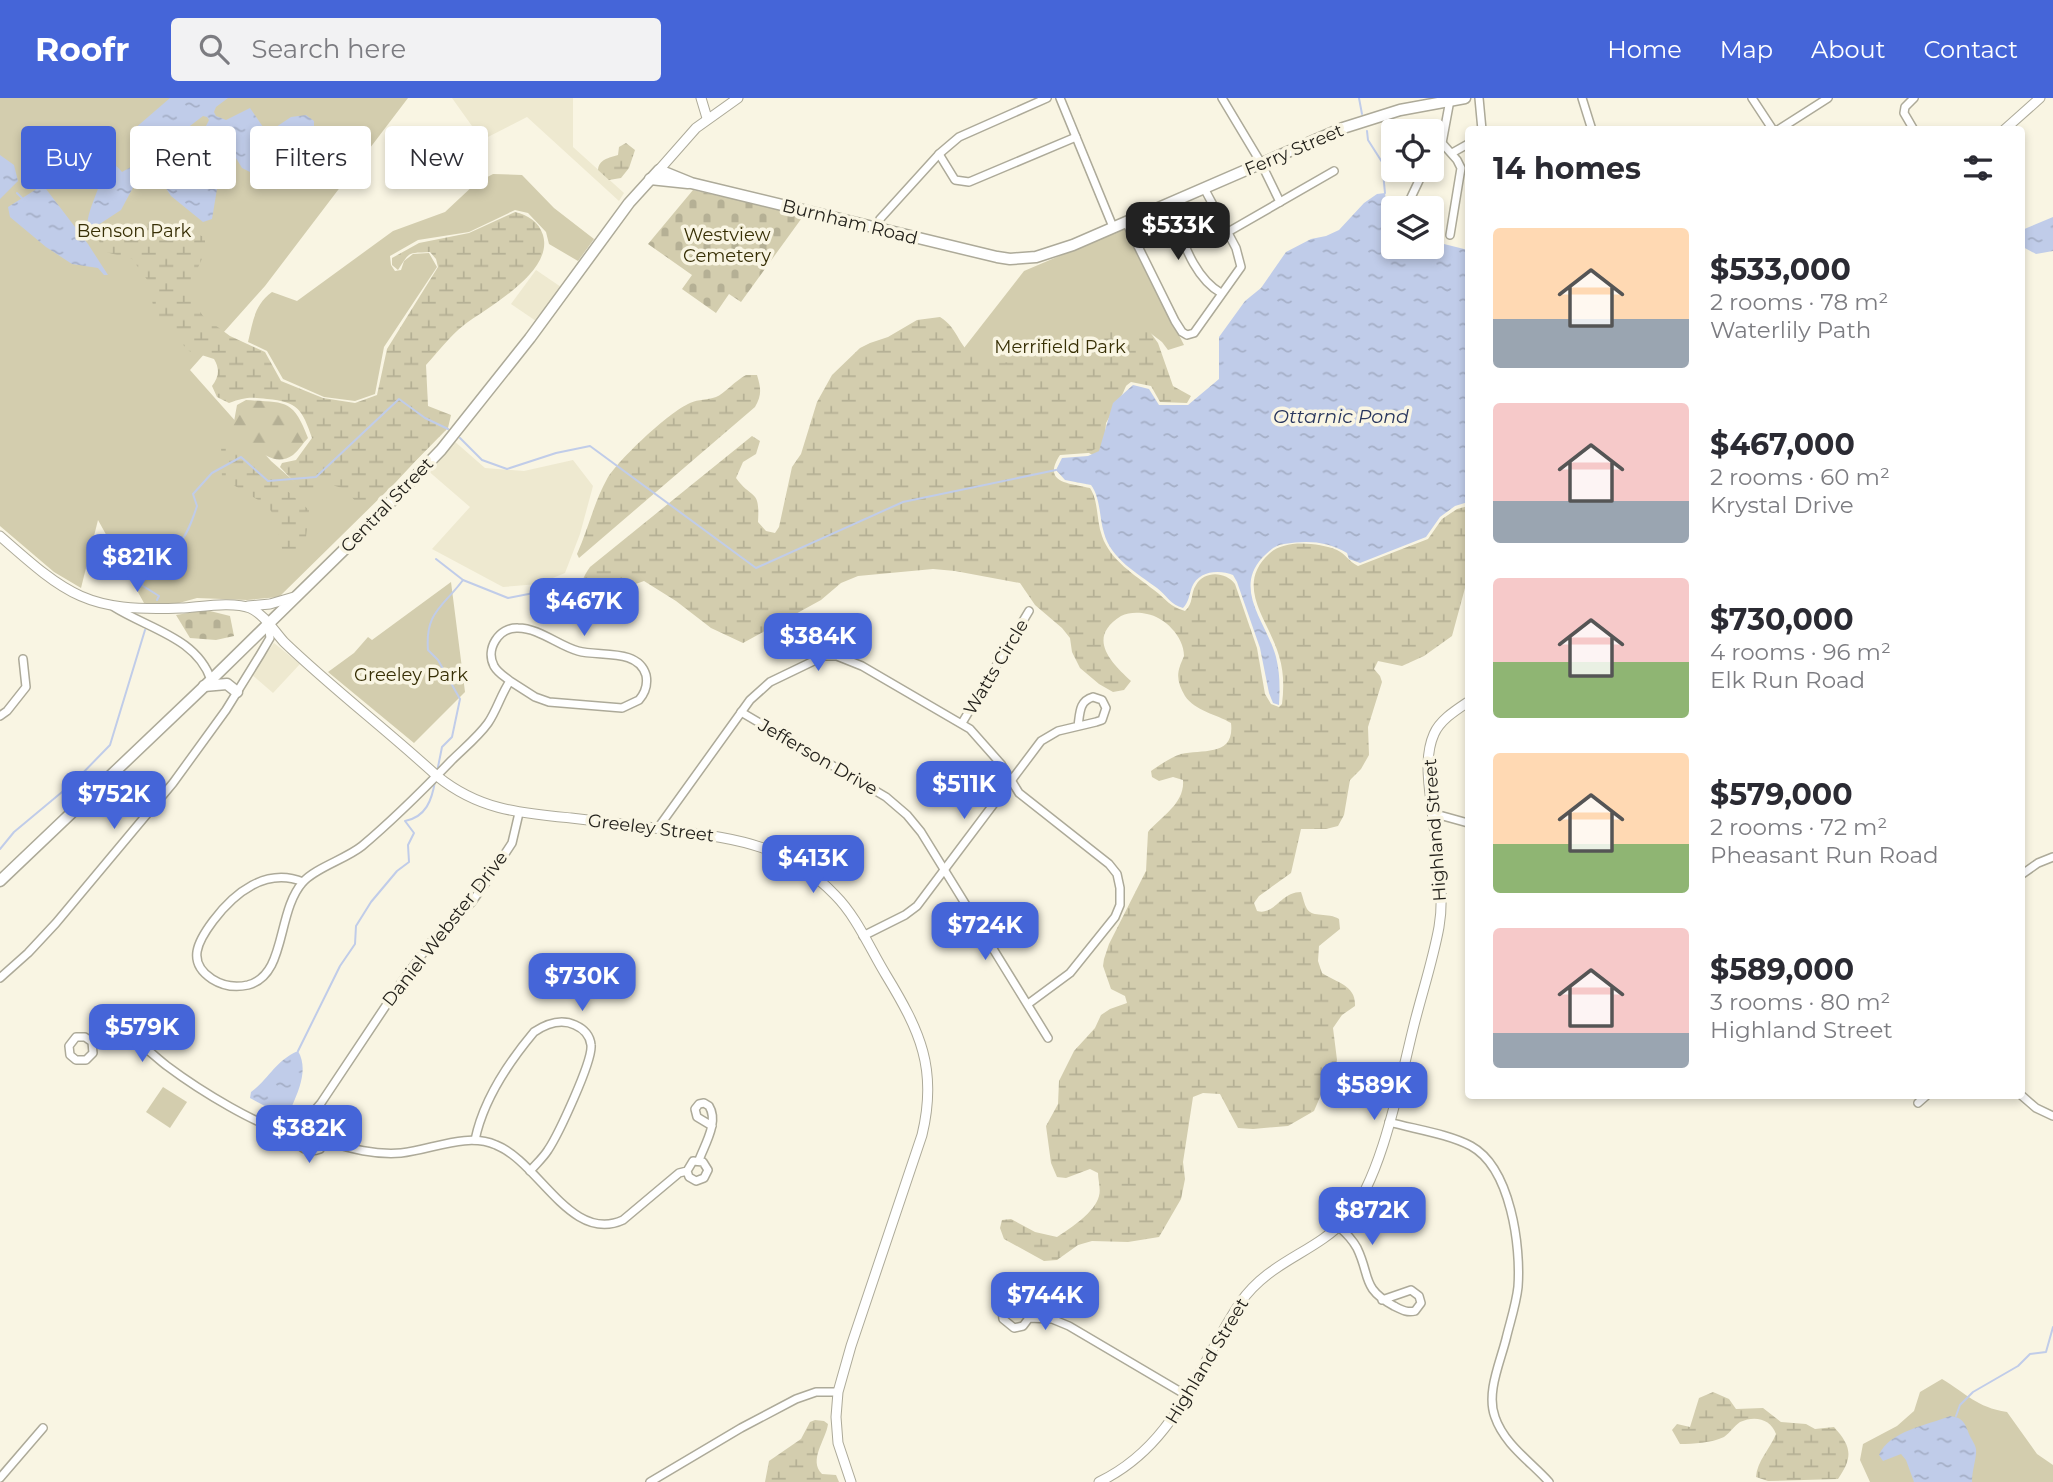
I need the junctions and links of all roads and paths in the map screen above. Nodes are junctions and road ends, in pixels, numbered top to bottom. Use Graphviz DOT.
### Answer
graph roads {
  1 [pos="704,98"];
  2 [pos="738,98"];
  3 [pos="1047,98"];
  4 [pos="1060,98"];
  5 [pos="1222,98"];
  6 [pos="1465,98"];
  7 [pos="1479,98"];
  8 [pos="1582,98"];
  9 [pos="1752,98"];
  10 [pos="1828,98"];
  11 [pos="1914,98"];
  12 [pos="2040,98"];
  13 [pos="1450,100"];
  14 [pos="707,118"];
  15 [pos="1482,126"];
  16 [pos="1591,126"];
  17 [pos="1770,126"];
  18 [pos="1784,126"];
  19 [pos="1911,126"];
  20 [pos="2008,126"];
  21 [pos="1444,132"];
  22 [pos="1076,137"];
  23 [pos="1444,145"];
  24 [pos="1465,146"];
  25 [pos="1452,153"];
  26 [pos="939,154"];
  27 [pos="1261,163"];
  28 [pos="659,170"];
  29 [pos="1334,171"];
  30 [pos="650,179"];
  31 [pos="691,183"];
  32 [pos="1204,188"];
  33 [pos="1280,202"];
  34 [pos="1168,204"];
  35 [pos="1126,222"];
  36 [pos="1113,227"];
  37 [pos="877,228"];
  38 [pos="1228,232"];
  39 [pos="1450,235"];
  40 [pos="1010,259"];
  41 [pos="1221,293"];
  42 [pos="0,536"];
  43 [pos="294,597"];
  44 [pos="114,607"];
  45 [pos="243,607"];
  46 [pos="1029,611"];
  47 [pos="268,623"];
  48 [pos="23,659"];
  49 [pos="510,681"];
  50 [pos="208,683"];
  51 [pos="237,692"];
  52 [pos="1465,704"];
  53 [pos="741,712"];
  54 [pos="0,716"];
  55 [pos="962,723"];
  56 [pos="1078,726"];
  57 [pos="437,776"];
  58 [pos="1010,781"];
  59 [pos="519,813"];
  60 [pos="1432,813"];
  61 [pos="1465,822"];
  62 [pos="658,828"];
  63 [pos="2053,857"];
  64 [pos="944,870"];
  65 [pos="2025,871"];
  66 [pos="0,881"];
  67 [pos="303,882"];
  68 [pos="863,936"];
  69 [pos="0,978"];
  70 [pos="1028,1004"];
  71 [pos="1048,1038"];
  72 [pos="92,1042"];
  73 [pos="2025,1098"];
  74 [pos="1923,1099"];
  75 [pos="1918,1103"];
  76 [pos="315,1111"];
  77 [pos="2053,1116"];
  78 [pos="1389,1122"];
  79 [pos="712,1126"];
  80 [pos="296,1134"];
  81 [pos="475,1140"];
  82 [pos="326,1141"];
  83 [pos="699,1160"];
  84 [pos="530,1171"];
  85 [pos="687,1171"];
  86 [pos="1339,1227"];
  87 [pos="1382,1300"];
  88 [pos="1030,1318"];
  89 [pos="838,1392"];
  90 [pos="1186,1395"];
  91 [pos="43,1428"];
  92 [pos="0,1478"];
  93 [pos="650,1482"];
  94 [pos="851,1482"];
  95 [pos="1099,1482"];
  96 [pos="1549,1482"];
  1 -- 14 [label="street"];
  2 -- 14 [label="street, Central Street"];
  3 -- 26 [label="street"];
  4 -- 22 [label="street"];
  5 -- 27 [label="street"];
  6 -- 13 [label="main road, Ferry Street"];
  7 -- 15 [label="street"];
  8 -- 16 [label="street"];
  9 -- 17 [label="street"];
  10 -- 18 [label="street"];
  11 -- 19 [label="street"];
  12 -- 20 [label="street"];
  13 -- 21 [label="street"];
  13 -- 27 [label="main road, Ferry Street"];
  14 -- 28 [label="street, Central Street"];
  22 -- 26 [label="street"];
  22 -- 36 [label="street"];
  23 -- 25 [label="street"];
  24 -- 25 [label="street"];
  25 -- 39 [label="street"];
  26 -- 37 [label="street"];
  27 -- 32 [label="main road, Ferry Street"];
  27 -- 33 [label="street"];
  28 -- 30 [label="main road, Central Street"];
  28 -- 31 [label="main road, Burnham Road"];
  29 -- 33 [label="street"];
  30 -- 31 [label="main road, Burnham Road"];
  30 -- 43 [label="main road, Central Street"];
  31 -- 37 [label="main road, Burnham Road"];
  32 -- 34 [label="main road, Ferry Street"];
  32 -- 38 [label="street"];
  33 -- 38 [label="street"];
  34 -- 35 [label="main road, Ferry Street"];
  34 -- 41 [label="street"];
  35 -- 36 [label="main road, Ferry Street"];
  35 -- 41 [label="street"];
  36 -- 40 [label="main road, Ferry Street"];
  37 -- 40 [label="main road, Burnham Road"];
  38 -- 41 [label="street"];
  42 -- 44 [label="street"];
  43 -- 45 [label="street"];
  43 -- 47 [label="main road, Central Street"];
  44 -- 45 [label="street"];
  44 -- 50 [label="street"];
  45 -- 47 [label="street, Greeley Street"];
  46 -- 55 [label="street, Watts Circle"];
  47 -- 50 [label="main road, Central Street"];
  47 -- 51 [label="street"];
  47 -- 57 [label="street, Greeley Street"];
  48 -- 54 [label="street"];
  49 -- 49 [label="street"];
  49 -- 57 [label="street"];
  50 -- 51 [label="main road"];
  50 -- 66 [label="main road, Central Street"];
  51 -- 69 [label="street"];
  52 -- 60 [label="street, Highland Street"];
  53 -- 55 [label="street"];
  53 -- 62 [label="street"];
  53 -- 64 [label="street, Jefferson Drive"];
  55 -- 58 [label="street"];
  56 -- 56 [label="street"];
  56 -- 58 [label="street"];
  57 -- 59 [label="street, Greeley Street"];
  57 -- 67 [label="street"];
  58 -- 64 [label="street"];
  58 -- 70 [label="street"];
  59 -- 62 [label="street, Greeley Street"];
  59 -- 76 [label="street, Daniel Webster Drive"];
  60 -- 61 [label="street"];
  60 -- 78 [label="street, Highland Street"];
  62 -- 68 [label="street, Greeley Street"];
  63 -- 65 [label="street"];
  64 -- 68 [label="street"];
  64 -- 70 [label="street, Jefferson Drive"];
  67 -- 67 [label="street"];
  68 -- 89 [label="street, Greeley Street"];
  70 -- 71 [label="street, Jefferson Drive"];
  72 -- 80 [label="street"];
  73 -- 77 [label="street"];
  74 -- 75 [label="street"];
  76 -- 80 [label="street, Daniel Webster Drive"];
  76 -- 82 [label="street"];
  78 -- 86 [label="street, Highland Street"];
  78 -- 96 [label="street"];
  79 -- 83 [label="street"];
  80 -- 82 [label="street"];
  81 -- 82 [label="street"];
  81 -- 84 [label="street"];
  81 -- 84 [label="street"];
  83 -- 85 [label="street"];
  83 -- 85 [label="street"];
  84 -- 85 [label="street"];
  86 -- 87 [label="street"];
  86 -- 90 [label="street, Highland Street"];
  87 -- 87 [label="street"];
  88 -- 88 [label="street"];
  88 -- 90 [label="street"];
  89 -- 93 [label="street"];
  89 -- 94 [label="street, Greeley Street"];
  90 -- 95 [label="street, Highland Street"];
  91 -- 92 [label="street"];
}
